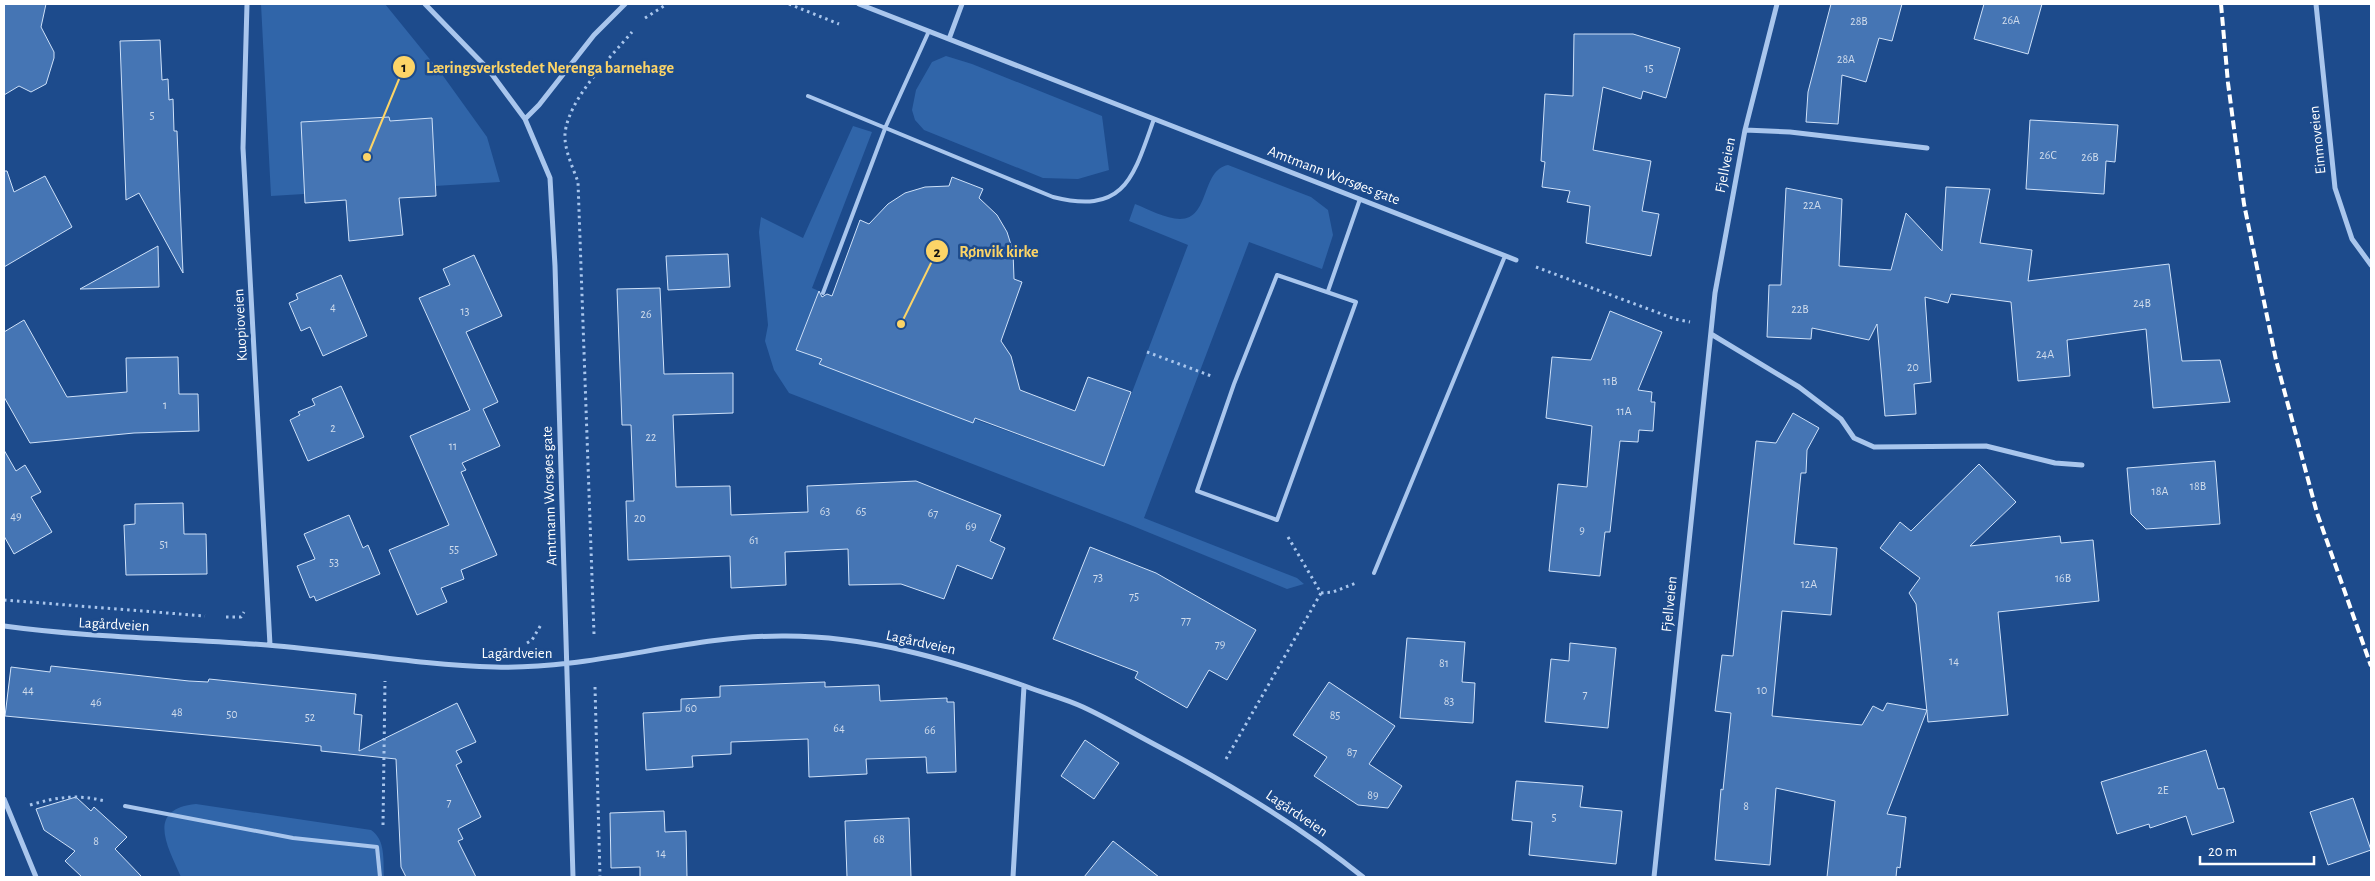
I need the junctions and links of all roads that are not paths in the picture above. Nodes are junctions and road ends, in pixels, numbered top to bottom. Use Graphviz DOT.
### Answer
graph roads {
  1 [pos="247,4"];
  2 [pos="425,4"];
  3 [pos="625,4"];
  4 [pos="859,4"];
  5 [pos="962,4"];
  6 [pos="1778,4"];
  7 [pos="2316,4"];
  8 [pos="929,31"];
  9 [pos="949,39"];
  10 [pos="808,96"];
  11 [pos="525,119"];
  12 [pos="1154,119"];
  13 [pos="886,126"];
  14 [pos="1745,130"];
  15 [pos="1927,148"];
  16 [pos="1360,199"];
  17 [pos="1505,256"];
  18 [pos="1516,260"];
  19 [pos="2371,265"];
  20 [pos="1328,291"];
  21 [pos="824,293"];
  22 [pos="1711,334"];
  23 [pos="2082,464"];
  24 [pos="1374,573"];
  25 [pos="4,626"];
  26 [pos="270,645"];
  27 [pos="566,665"];
  28 [pos="1024,686"];
  29 [pos="4,799"];
  30 [pos="125,806"];
  31 [pos="36,877"];
  32 [pos="380,877"];
  33 [pos="573,877"];
  34 [pos="1013,877"];
  35 [pos="1363,877"];
  36 [pos="1654,877"];
  1 -- 26 [label="street, Kuopioveien"];
  2 -- 11 [label="street, Amtmann Worsøes gate"];
  3 -- 11 [label="street"];
  4 -- 8 [label="street, Amtmann Worsøes gate"];
  5 -- 9 [label="street"];
  6 -- 14 [label="street, Fjellveien"];
  7 -- 19 [label="street, Einmoveien"];
  8 -- 9 [label="street, Amtmann Worsøes gate"];
  8 -- 13 [label="lane"];
  9 -- 12 [label="street, Amtmann Worsøes gate"];
  10 -- 13 [label="lane"];
  11 -- 27 [label="street, Amtmann Worsøes gate"];
  12 -- 13 [label="lane"];
  12 -- 16 [label="street, Amtmann Worsøes gate"];
  13 -- 21 [label="lane"];
  14 -- 15 [label="street"];
  14 -- 22 [label="street, Fjellveien"];
  16 -- 17 [label="street, Amtmann Worsøes gate"];
  16 -- 20 [label="lane"];
  17 -- 18 [label="street, Amtmann Worsøes gate"];
  17 -- 24 [label="lane"];
  20 -- 20 [label="lane"];
  22 -- 23 [label="street"];
  22 -- 36 [label="street, Fjellveien"];
  25 -- 26 [label="street, Lagårdveien"];
  26 -- 27 [label="street, Lagårdveien"];
  27 -- 28 [label="street, Lagårdveien"];
  27 -- 33 [label="street, Amtmann Worsøes gate"];
  28 -- 34 [label="street"];
  28 -- 35 [label="street, Lagårdveien"];
  29 -- 31 [label="street"];
  30 -- 32 [label="lane"];
}
